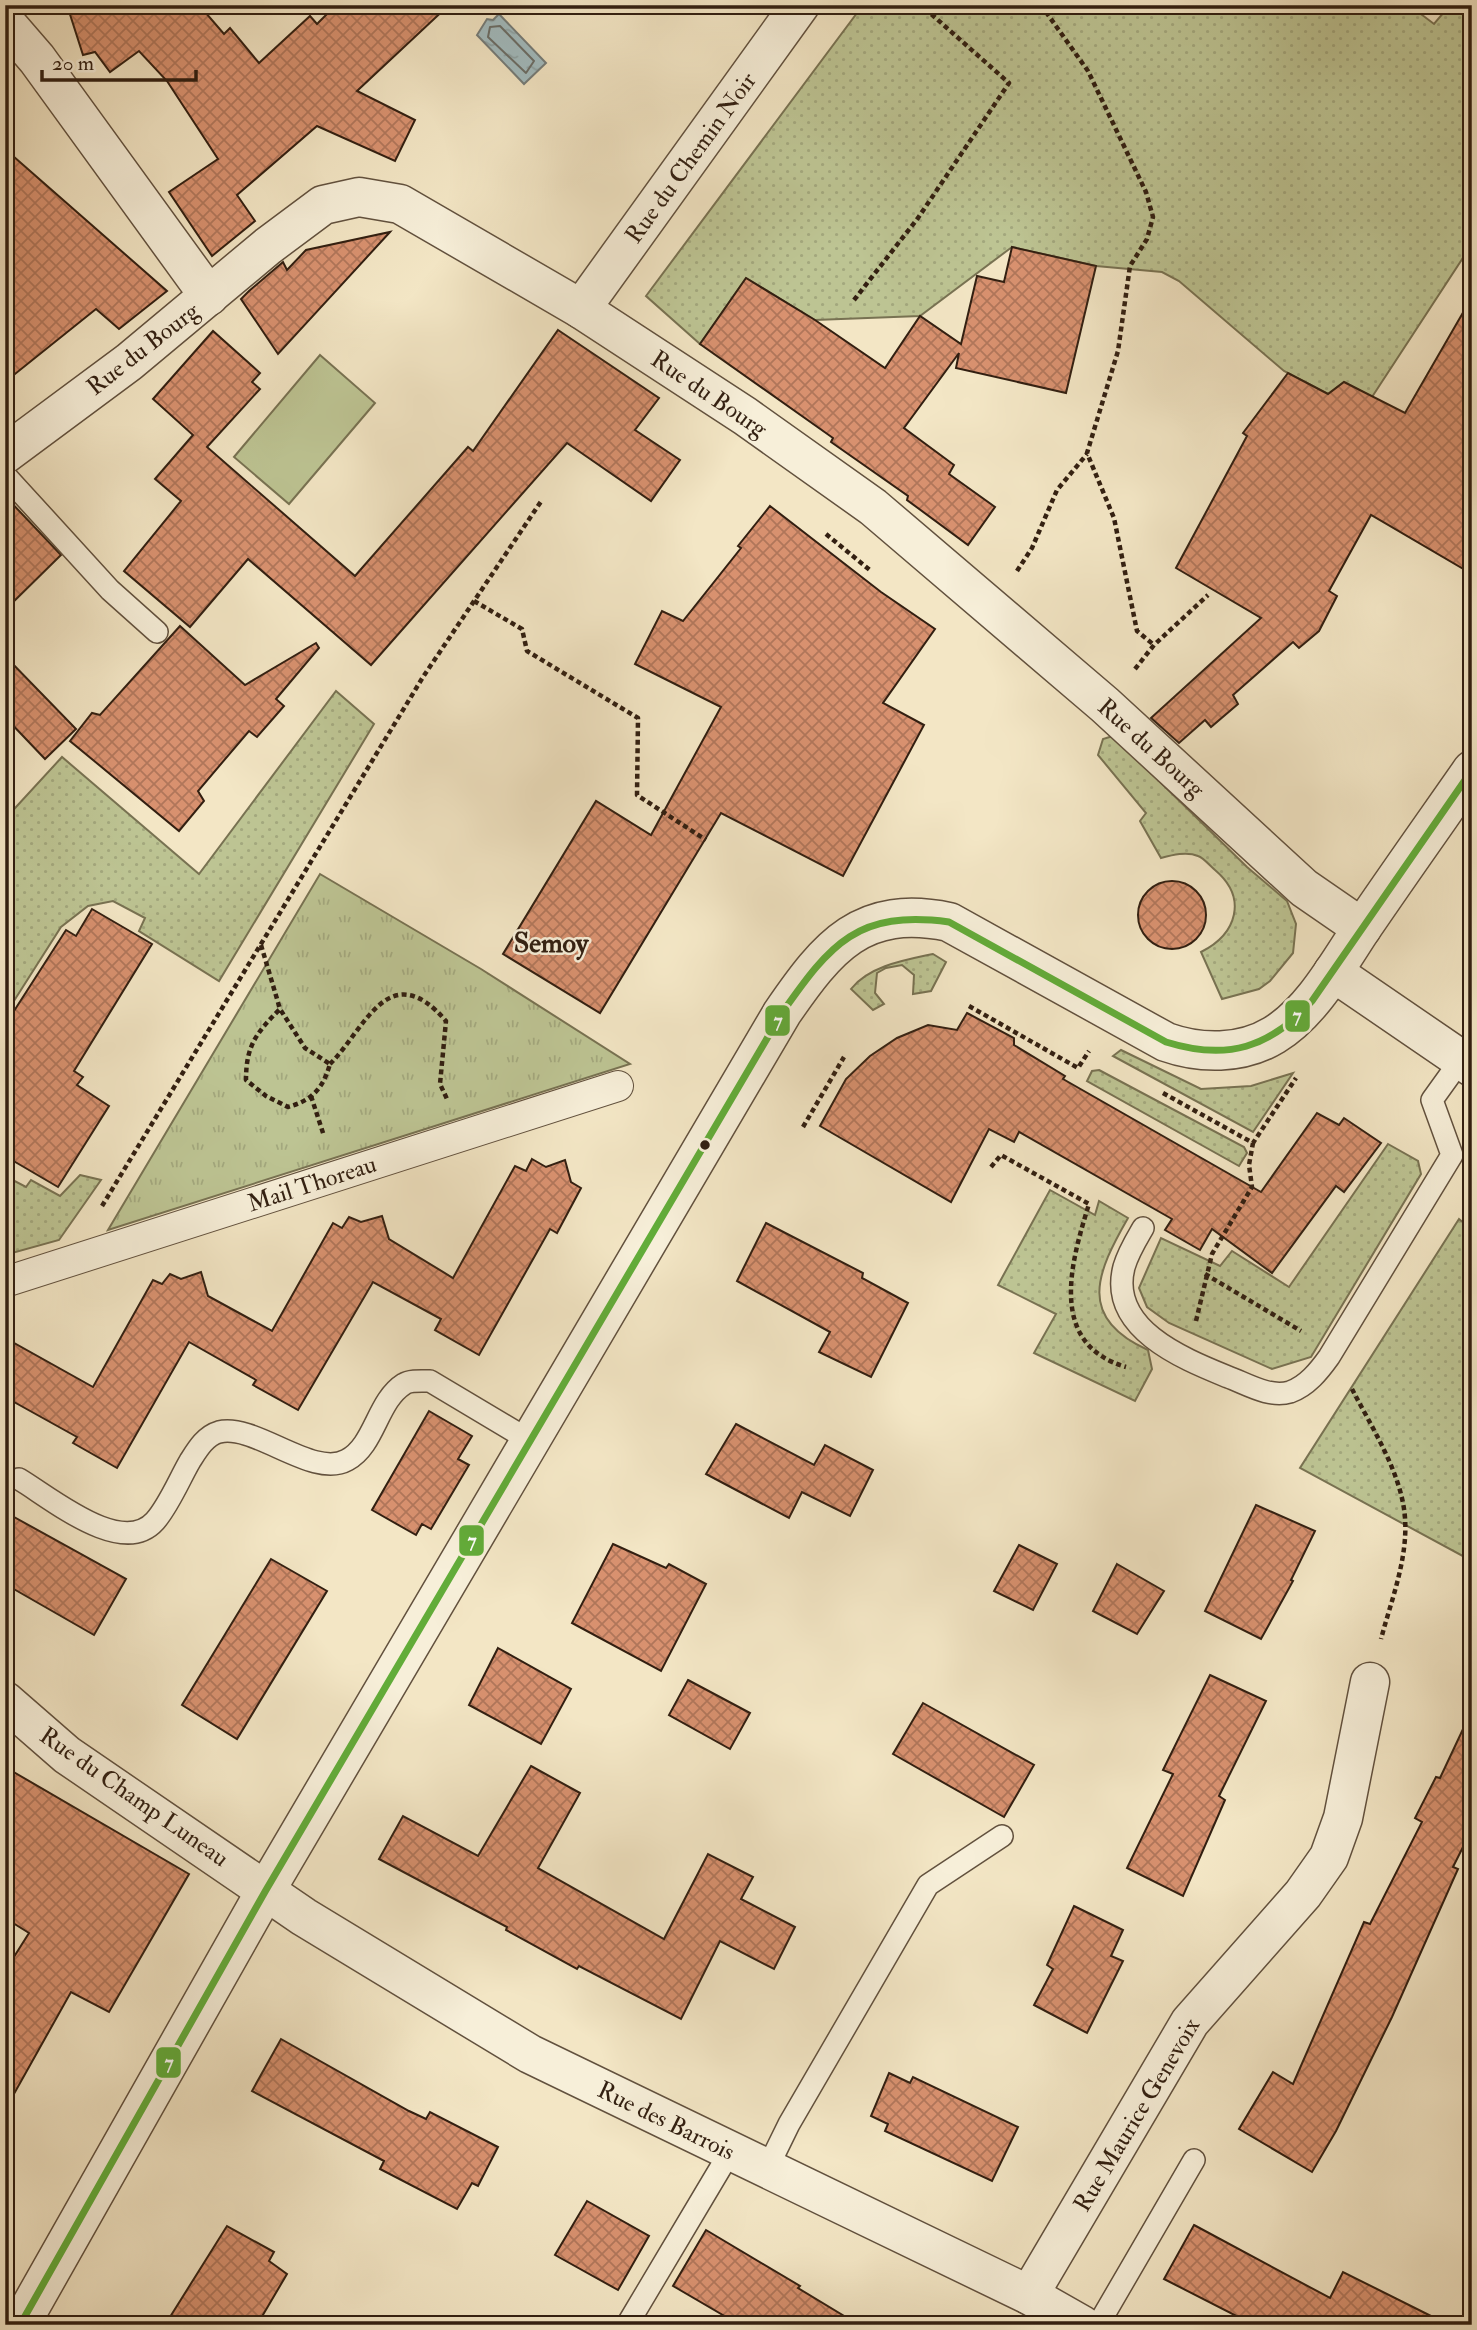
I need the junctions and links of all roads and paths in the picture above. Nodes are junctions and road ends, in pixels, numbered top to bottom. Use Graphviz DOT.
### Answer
graph roads {
  1 [pos="800,5"];
  2 [pos="921,5"];
  3 [pos="1041,5"];
  4 [pos="5,22"];
  5 [pos="209,296"];
  6 [pos="854,300"];
  7 [pos="581,309"];
  8 [pos="1087,453"];
  9 [pos="5,454"];
  10 [pos="5,475"];
  11 [pos="542,500"];
  12 [pos="1012,578"];
  13 [pos="1208,595"];
  14 [pos="474,601"];
  15 [pos="157,632"];
  16 [pos="1472,770"];
  17 [pos="706,840"];
  18 [pos="1362,928"];
  19 [pos="261,944"];
  20 [pos="1333,972"];
  21 [pos="279,1009"];
  22 [pos="844,1057"];
  23 [pos="330,1064"];
  24 [pos="1466,1064"];
  25 [pos="618,1086"];
  26 [pos="803,1128"];
  27 [pos="463,1136"];
  28 [pos="1253,1143"];
  29 [pos="991,1167"];
  30 [pos="1089,1204"];
  31 [pos="1143,1228"];
  32 [pos="68,1263"];
  33 [pos="5,1282"];
  34 [pos="1329,1357"];
  35 [pos="529,1440"];
  36 [pos="19,1479"];
  37 [pos="1370,1682"];
  38 [pos="5,1701"];
  39 [pos="1002,1836"];
  40 [pos="266,1891"];
  41 [pos="730,2152"];
  42 [pos="1194,2160"];
  43 [pos="767,2169"];
  44 [pos="1029,2295"];
  45 [pos="20,2325"];
  46 [pos="627,2325"];
  47 [pos="1082,2325"];
  48 [pos="1098,2325"];
  1 -- 7 [label="street, Rue du Chemin Noir"];
  2 -- 6 [label="path"];
  3 -- 8 [label="path"];
  4 -- 5 [label="street"];
  5 -- 7 [label="street, Rue du Bourg"];
  5 -- 9 [label="street, Rue du Bourg"];
  7 -- 18 [label="street, Rue du Bourg"];
  8 -- 12 [label="path"];
  8 -- 13 [label="path"];
  10 -- 15 [label="lane"];
  11 -- 14 [label="path"];
  14 -- 17 [label="path"];
  14 -- 19 [label="path"];
  16 -- 18 [label="street"];
  18 -- 20 [label="street"];
  19 -- 21 [label="path"];
  19 -- 32 [label="path"];
  20 -- 24 [label="street"];
  20 -- 35 [label="street"];
  21 -- 23 [label="path"];
  21 -- 23 [label="path"];
  22 -- 26 [label="path"];
  23 -- 27 [label="path"];
  24 -- 34 [label="lane"];
  25 -- 27 [label="street, Mail Thoreau"];
  27 -- 32 [label="street, Mail Thoreau"];
  28 -- 34 [label="path"];
  29 -- 30 [label="path"];
  31 -- 34 [label="lane"];
  32 -- 33 [label="street, Mail Thoreau"];
  34 -- 37 [label="path"];
  35 -- 36 [label="lane"];
  35 -- 40 [label="street"];
  37 -- 44 [label="street, Rue Maurice Genevoix"];
  38 -- 40 [label="street, Rue du Champ Luneau"];
  39 -- 43 [label="lane"];
  40 -- 41 [label="street, Rue des Barrois"];
  40 -- 45 [label="street"];
  41 -- 43 [label="street, Rue des Barrois"];
  41 -- 46 [label="lane"];
  42 -- 48 [label="lane"];
  43 -- 44 [label="street, Rue des Barrois"];
  44 -- 47 [label="street, Rue des Barrois"];
}
